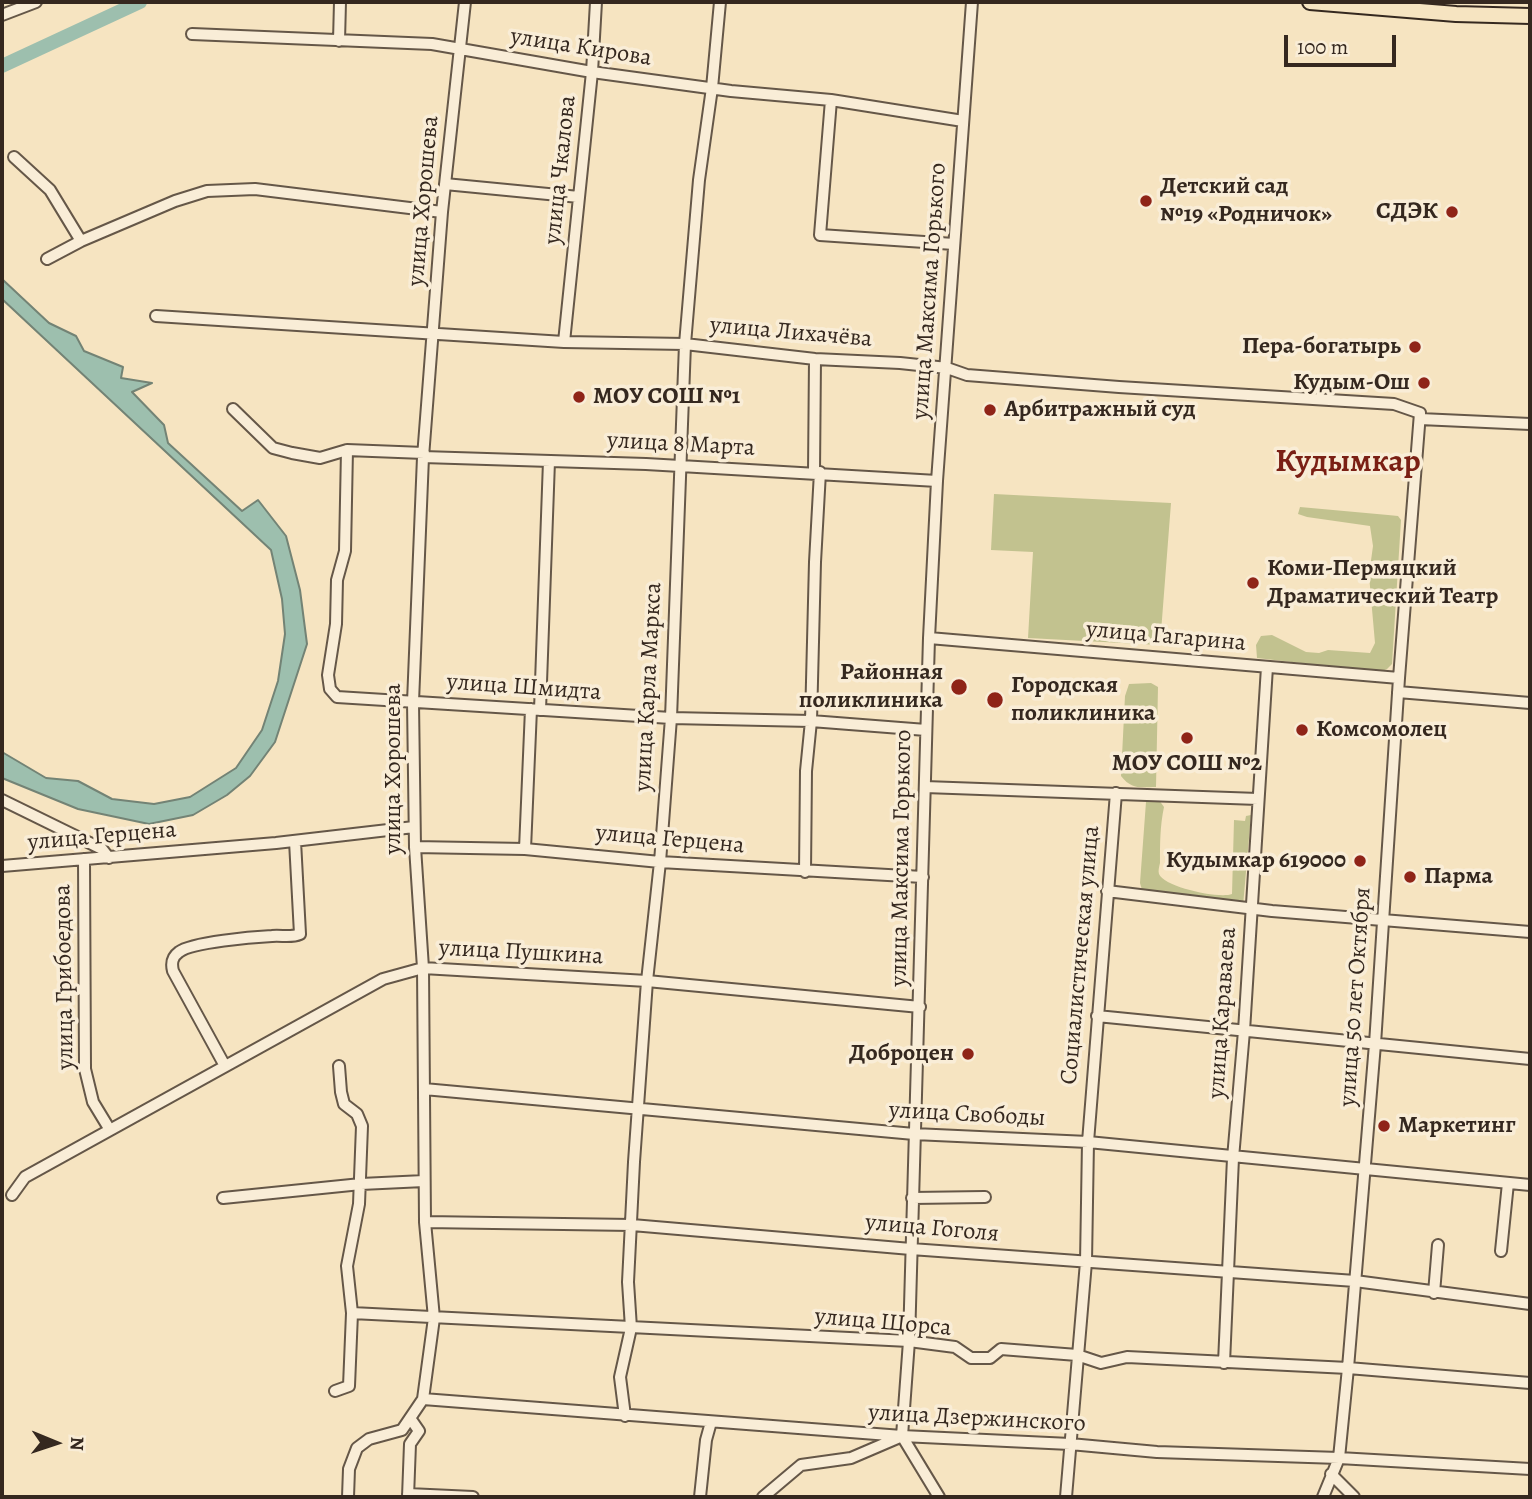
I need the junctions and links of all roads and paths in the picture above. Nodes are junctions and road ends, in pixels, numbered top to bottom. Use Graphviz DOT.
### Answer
graph roads {
  1 [pos="36,2"];
  2 [pos="340,2"];
  3 [pos="465,2"];
  4 [pos="596,2"];
  5 [pos="720,2"];
  6 [pos="972,2"];
  7 [pos="1310,2"];
  8 [pos="2,15"];
  9 [pos="1530,16"];
  10 [pos="192,34"];
  11 [pos="339,41"];
  12 [pos="459,50"];
  13 [pos="592,72"];
  14 [pos="712,88"];
  15 [pos="831,100"];
  16 [pos="963,121"];
  17 [pos="15,157"];
  18 [pos="445,184"];
  19 [pos="579,197"];
  20 [pos="442,212"];
  21 [pos="81,241"];
  22 [pos="954,244"];
  23 [pos="47,259"];
  24 [pos="156,316"];
  25 [pos="433,333"];
  26 [pos="564,342"];
  27 [pos="685,344"];
  28 [pos="815,359"];
  29 [pos="947,368"];
  30 [pos="233,409"];
  31 [pos="1420,416"];
  32 [pos="1530,424"];
  33 [pos="346,450"];
  34 [pos="423,455"];
  35 [pos="549,461"];
  36 [pos="682,466"];
  37 [pos="817,472"];
  38 [pos="937,481"];
  39 [pos="929,638"];
  40 [pos="1267,667"];
  41 [pos="1399,678"];
  42 [pos="1398,692"];
  43 [pos="413,702"];
  44 [pos="1530,703"];
  45 [pos="535,710"];
  46 [pos="671,718"];
  47 [pos="811,721"];
  48 [pos="926,730"];
  49 [pos="925,787"];
  50 [pos="1116,793"];
  51 [pos="1258,799"];
  52 [pos="2,800"];
  53 [pos="414,827"];
  54 [pos="295,841"];
  55 [pos="415,847"];
  56 [pos="525,849"];
  57 [pos="109,858"];
  58 [pos="85,859"];
  59 [pos="660,862"];
  60 [pos="2,866"];
  61 [pos="805,872"];
  62 [pos="923,877"];
  63 [pos="1107,891"];
  64 [pos="1251,908"];
  65 [pos="1383,920"];
  66 [pos="1530,932"];
  67 [pos="423,968"];
  68 [pos="647,981"];
  69 [pos="920,1007"];
  70 [pos="1097,1016"];
  71 [pos="1244,1031"];
  72 [pos="1375,1044"];
  73 [pos="1530,1059"];
  74 [pos="225,1066"];
  75 [pos="339,1066"];
  76 [pos="424,1089"];
  77 [pos="638,1107"];
  78 [pos="110,1130"];
  79 [pos="914,1134"];
  80 [pos="1088,1142"];
  81 [pos="1233,1157"];
  82 [pos="1364,1170"];
  83 [pos="424,1181"];
  84 [pos="1508,1183"];
  85 [pos="361,1184"];
  86 [pos="1530,1185"];
  87 [pos="12,1195"];
  88 [pos="985,1197"];
  89 [pos="223,1198"];
  90 [pos="912,1198"];
  91 [pos="425,1222"];
  92 [pos="632,1225"];
  93 [pos="1438,1245"];
  94 [pos="911,1249"];
  95 [pos="1501,1251"];
  96 [pos="1086,1262"];
  97 [pos="1230,1272"];
  98 [pos="1355,1281"];
  99 [pos="1434,1293"];
  100 [pos="1530,1304"];
  101 [pos="352,1313"];
  102 [pos="434,1318"];
  103 [pos="631,1328"];
  104 [pos="909,1341"];
  105 [pos="1077,1355"];
  106 [pos="1224,1363"];
  107 [pos="1348,1368"];
  108 [pos="1530,1382"];
  109 [pos="335,1391"];
  110 [pos="423,1399"];
  111 [pos="625,1416"];
  112 [pos="410,1418"];
  113 [pos="711,1422"];
  114 [pos="902,1436"];
  115 [pos="1070,1444"];
  116 [pos="1339,1458"];
  117 [pos="1530,1469"];
  118 [pos="1331,1474"];
  119 [pos="408,1496"];
  120 [pos="348,1497"];
  121 [pos="472,1497"];
  122 [pos="700,1497"];
  123 [pos="763,1497"];
  124 [pos="939,1497"];
  125 [pos="1066,1497"];
  126 [pos="1323,1497"];
  127 [pos="1354,1497"];
  1 -- 8 [label="street"];
  2 -- 11 [label="street"];
  3 -- 12 [label="street, улица Хорошева"];
  4 -- 13 [label="street, улица Чкалова"];
  5 -- 14 [label="street, улица Карла Маркса"];
  6 -- 16 [label="street, улица Максима Горького"];
  7 -- 9 [label="main road"];
  10 -- 11 [label="street, улица Кирова"];
  11 -- 12 [label="street, улица Кирова"];
  12 -- 13 [label="street, улица Кирова"];
  12 -- 18 [label="street, улица Хорошева"];
  13 -- 14 [label="street, улица Кирова"];
  13 -- 19 [label="street, улица Чкалова"];
  14 -- 15 [label="street, улица Кирова"];
  14 -- 27 [label="street, улица Карла Маркса"];
  15 -- 16 [label="street, улица Кирова"];
  15 -- 22 [label="street"];
  16 -- 22 [label="street, улица Максима Горького"];
  17 -- 21 [label="street"];
  18 -- 19 [label="street"];
  18 -- 20 [label="street, улица Хорошева"];
  19 -- 26 [label="street, улица Чкалова"];
  20 -- 21 [label="street"];
  20 -- 25 [label="street, улица Хорошева"];
  21 -- 23 [label="street"];
  22 -- 29 [label="street, улица Максима Горького"];
  24 -- 25 [label="street, улица Лихачёва"];
  25 -- 26 [label="street, улица Лихачёва"];
  25 -- 34 [label="street, улица Хорошева"];
  26 -- 27 [label="street, улица Лихачёва"];
  27 -- 28 [label="street, улица Лихачёва"];
  27 -- 36 [label="street, улица Карла Маркса"];
  28 -- 29 [label="street, улица Лихачёва"];
  28 -- 37 [label="street"];
  29 -- 31 [label="street, улица Лихачёва"];
  29 -- 38 [label="street, улица Максима Горького"];
  30 -- 33 [label="street, улица 8 Марта"];
  31 -- 32 [label="street, улица Лихачёва"];
  31 -- 41 [label="street, улица 50 лет Октября"];
  33 -- 34 [label="street, улица 8 Марта"];
  33 -- 43 [label="street, улица Шмидта"];
  34 -- 35 [label="street, улица 8 Марта"];
  34 -- 43 [label="street, улица Хорошева"];
  35 -- 36 [label="street, улица 8 Марта"];
  35 -- 45 [label="street"];
  36 -- 37 [label="street, улица 8 Марта"];
  36 -- 46 [label="street, улица Карла Маркса"];
  37 -- 38 [label="street, улица 8 Марта"];
  37 -- 47 [label="street"];
  38 -- 39 [label="street, улица Максима Горького"];
  39 -- 40 [label="street, улица Гагарина"];
  39 -- 48 [label="street, улица Максима Горького"];
  40 -- 41 [label="street, улица Гагарина"];
  40 -- 51 [label="street, улица Караваева"];
  41 -- 42 [label="street, улица 50 лет Октября"];
  42 -- 44 [label="street"];
  42 -- 65 [label="street, улица 50 лет Октября"];
  43 -- 45 [label="street, улица Шмидта"];
  43 -- 53 [label="street, улица Хорошева"];
  45 -- 46 [label="street, улица Шмидта"];
  45 -- 56 [label="street"];
  46 -- 47 [label="street, улица Шмидта"];
  46 -- 59 [label="street, улица Карла Маркса"];
  47 -- 48 [label="street, улица Шмидта"];
  47 -- 61 [label="street"];
  48 -- 49 [label="street, улица Максима Горького"];
  49 -- 50 [label="street"];
  49 -- 62 [label="street, улица Максима Горького"];
  50 -- 51 [label="street"];
  50 -- 63 [label="street, Социалистическая улица"];
  51 -- 64 [label="street, улица Караваева"];
  52 -- 57 [label="street"];
  53 -- 54 [label="street, улица Герцена"];
  53 -- 55 [label="street, улица Хорошева"];
  54 -- 57 [label="street, улица Герцена"];
  54 -- 74 [label="street"];
  55 -- 56 [label="street, улица Герцена"];
  55 -- 67 [label="street, улица Хорошева"];
  56 -- 59 [label="street, улица Герцена"];
  57 -- 58 [label="street, улица Герцена"];
  58 -- 60 [label="street, улица Герцена"];
  58 -- 78 [label="street, улица Грибоедова"];
  59 -- 61 [label="street, улица Герцена"];
  59 -- 68 [label="street, улица Карла Маркса"];
  61 -- 62 [label="street, улица Герцена"];
  62 -- 69 [label="street, улица Максима Горького"];
  63 -- 64 [label="street"];
  63 -- 70 [label="street, Социалистическая улица"];
  64 -- 65 [label="street"];
  64 -- 71 [label="street, улица Караваева"];
  65 -- 66 [label="street"];
  65 -- 72 [label="street, улица 50 лет Октября"];
  67 -- 68 [label="street, улица Пушкина"];
  67 -- 74 [label="street, улица Пушкина"];
  67 -- 76 [label="street, улица Хорошева"];
  68 -- 69 [label="street, улица Пушкина"];
  68 -- 77 [label="street, улица Карла Маркса"];
  69 -- 79 [label="street, улица Максима Горького"];
  70 -- 71 [label="street"];
  70 -- 80 [label="street, Социалистическая улица"];
  71 -- 72 [label="street"];
  71 -- 81 [label="street, улица Караваева"];
  72 -- 73 [label="street"];
  72 -- 82 [label="street, улица 50 лет Октября"];
  74 -- 78 [label="street, улица Пушкина"];
  75 -- 85 [label="street"];
  76 -- 77 [label="street, улица Свободы"];
  76 -- 83 [label="street, улица Хорошева"];
  77 -- 79 [label="street, улица Свободы"];
  77 -- 92 [label="street, улица Карла Маркса"];
  78 -- 87 [label="street, улица Пушкина"];
  79 -- 80 [label="street, улица Свободы"];
  79 -- 90 [label="street, улица Максима Горького"];
  80 -- 81 [label="street, улица Свободы"];
  80 -- 96 [label="street, Социалистическая улица"];
  81 -- 82 [label="street, улица Свободы"];
  81 -- 97 [label="street, улица Караваева"];
  82 -- 84 [label="street, улица Свободы"];
  82 -- 98 [label="street, улица 50 лет Октября"];
  83 -- 85 [label="street"];
  83 -- 91 [label="street, улица Хорошева"];
  84 -- 86 [label="street, улица Свободы"];
  84 -- 95 [label="street"];
  85 -- 89 [label="street"];
  85 -- 101 [label="street"];
  88 -- 90 [label="street"];
  90 -- 94 [label="street, улица Максима Горького"];
  91 -- 92 [label="street, улица Гоголя"];
  91 -- 102 [label="street, улица Хорошева"];
  92 -- 94 [label="street, улица Гоголя"];
  92 -- 103 [label="street, улица Карла Маркса"];
  93 -- 99 [label="street"];
  94 -- 96 [label="street, улица Гоголя"];
  94 -- 104 [label="street, улица Максима Горького"];
  96 -- 97 [label="street, улица Гоголя"];
  96 -- 105 [label="street, Социалистическая улица"];
  97 -- 98 [label="street, улица Гоголя"];
  97 -- 106 [label="street, улица Караваева"];
  98 -- 99 [label="street, улица Гоголя"];
  98 -- 107 [label="street, улица 50 лет Октября"];
  99 -- 100 [label="street, улица Гоголя"];
  101 -- 102 [label="street, улица Щорса"];
  101 -- 109 [label="street"];
  102 -- 103 [label="street, улица Щорса"];
  102 -- 110 [label="street, улица Хорошева"];
  103 -- 104 [label="street, улица Щорса"];
  103 -- 111 [label="street, улица Карла Маркса"];
  104 -- 105 [label="street, улица Щорса"];
  104 -- 114 [label="street, улица Максима Горького"];
  105 -- 106 [label="street, улица Щорса"];
  105 -- 115 [label="street, Социалистическая улица"];
  106 -- 107 [label="street, улица Щорса"];
  107 -- 108 [label="street, улица Щорса"];
  107 -- 116 [label="street, улица 50 лет Октября"];
  110 -- 111 [label="street, улица Дзержинского"];
  110 -- 112 [label="street, улица Хорошева"];
  111 -- 113 [label="street, улица Дзержинского"];
  112 -- 119 [label="street"];
  112 -- 120 [label="street, улица Хорошева"];
  113 -- 114 [label="street, улица Дзержинского"];
  113 -- 122 [label="street"];
  114 -- 115 [label="street, улица Дзержинского"];
  114 -- 123 [label="street"];
  114 -- 124 [label="street"];
  115 -- 116 [label="street, улица Дзержинского"];
  115 -- 125 [label="street, Социалистическая улица"];
  116 -- 117 [label="street, улица Дзержинского"];
  116 -- 118 [label="street, улица 50 лет Октября"];
  118 -- 126 [label="street, улица 50 лет Октября"];
  118 -- 127 [label="street"];
  119 -- 121 [label="street"];
}
